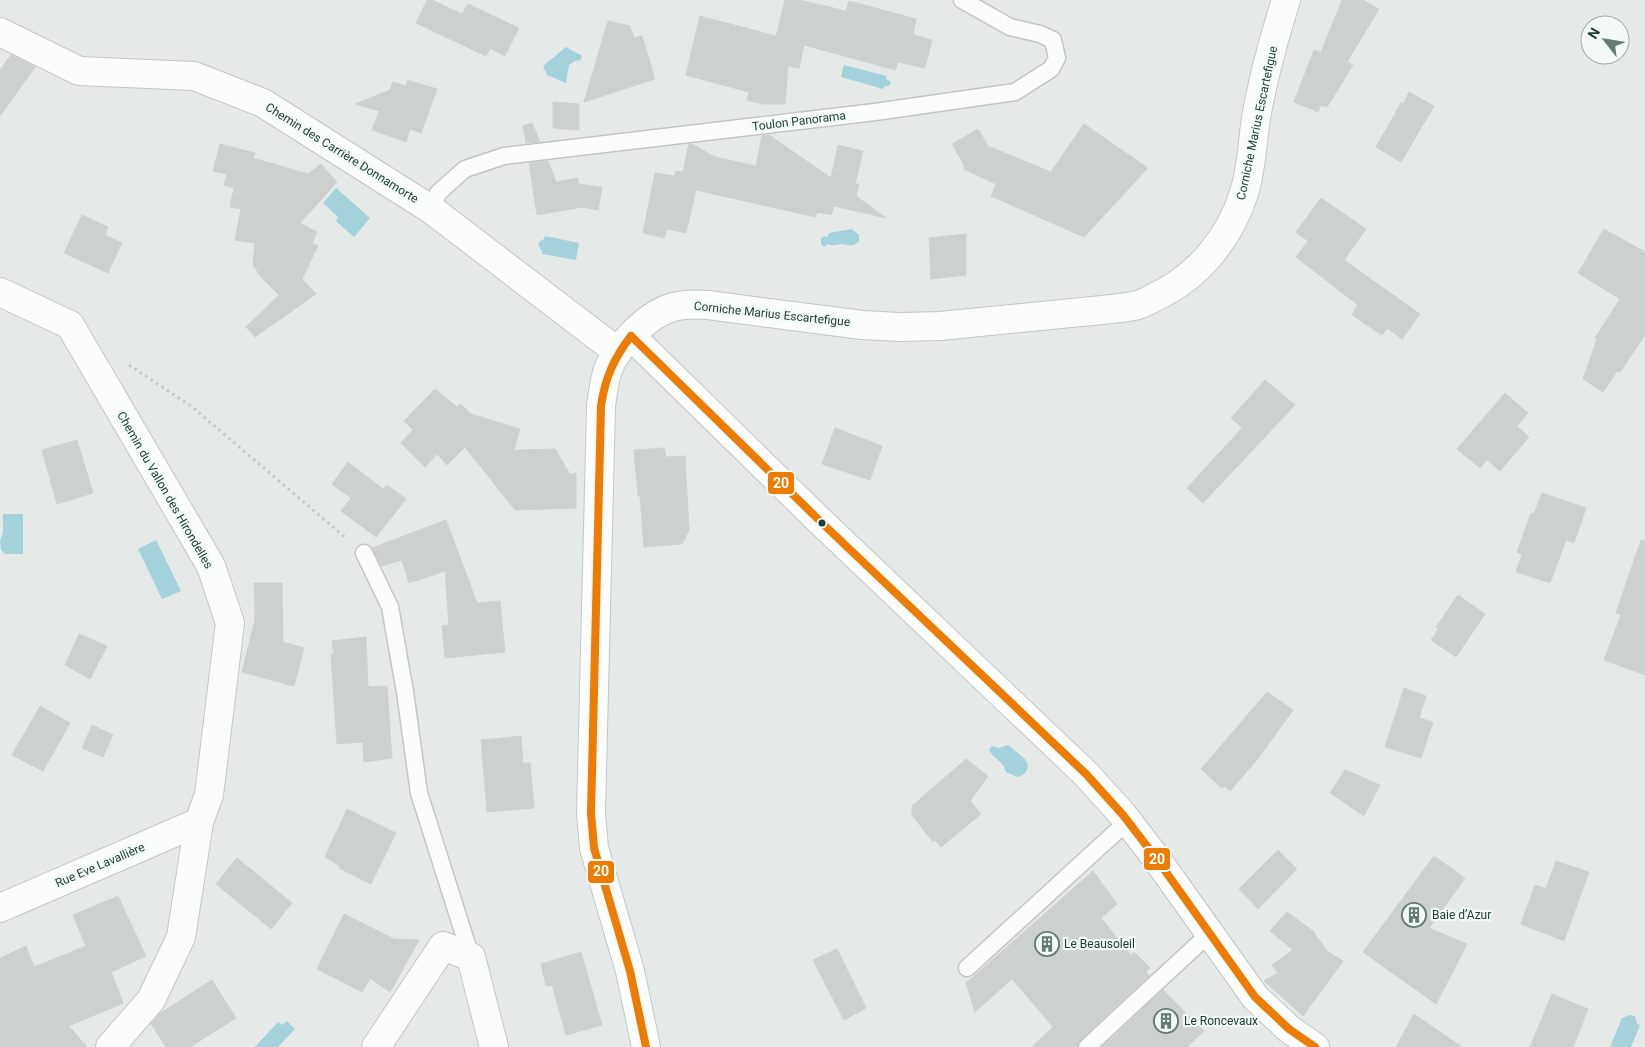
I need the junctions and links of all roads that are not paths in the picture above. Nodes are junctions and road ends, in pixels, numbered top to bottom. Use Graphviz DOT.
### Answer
graph roads {
  1 [pos="962,0"];
  2 [pos="1286,0"];
  3 [pos="0,32"];
  4 [pos="432,210"];
  5 [pos="0,292"];
  6 [pos="625,344"];
  7 [pos="364,553"];
  8 [pos="1128,821"];
  9 [pos="199,822"];
  10 [pos="0,908"];
  11 [pos="1210,933"];
  12 [pos="471,957"];
  13 [pos="966,968"];
  14 [pos="110,1047"];
  15 [pos="376,1047"];
  16 [pos="494,1047"];
  17 [pos="646,1047"];
  18 [pos="1087,1047"];
  19 [pos="1315,1047"];
  1 -- 4 [label="lane, Toulon Panorama"];
  2 -- 6 [label="street, Corniche Marius Escartefigue"];
  3 -- 4 [label="street, Chemin des Carrière Donnamorte"];
  4 -- 6 [label="street, Chemin des Carrière Donnamorte"];
  5 -- 9 [label="street, Chemin du Vallon des Hirondelles"];
  6 -- 8 [label="street, Chemin des Carrière Donnamorte"];
  6 -- 17 [label="street, Corniche Marius Escartefigue"];
  7 -- 12 [label="lane"];
  8 -- 11 [label="street, Chemin des Carrière Donnamorte"];
  8 -- 13 [label="lane"];
  9 -- 10 [label="street, Rue Eve Lavallière"];
  9 -- 14 [label="street, Chemin du Vallon des Hirondelles"];
  11 -- 18 [label="lane"];
  11 -- 19 [label="street, Chemin des Carrière Donnamorte"];
  12 -- 15 [label="street"];
  12 -- 16 [label="street"];
}
